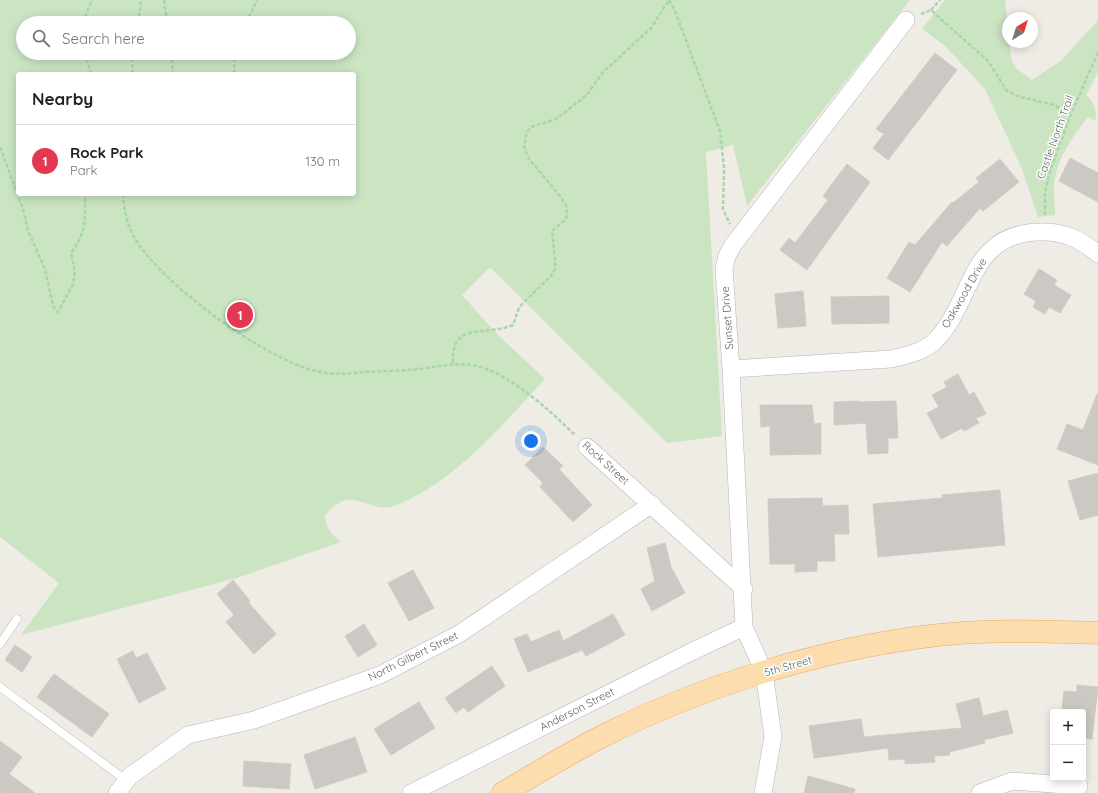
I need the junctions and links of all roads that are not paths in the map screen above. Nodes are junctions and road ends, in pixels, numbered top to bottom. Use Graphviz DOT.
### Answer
graph roads {
  1 [pos="906,20"];
  2 [pos="1098,254"];
  3 [pos="731,369"];
  4 [pos="587,447"];
  5 [pos="652,504"];
  6 [pos="744,589"];
  7 [pos="17,619"];
  8 [pos="744,627"];
  9 [pos="1098,633"];
  10 [pos="0,644"];
  11 [pos="764,672"];
  12 [pos="0,687"];
  13 [pos="1079,786"];
  14 [pos="122,787"];
  15 [pos="411,793"];
  16 [pos="503,793"];
  17 [pos="763,793"];
  18 [pos="980,793"];
  1 -- 3 [label="street, Sunset Drive"];
  2 -- 3 [label="street, Oakwood Drive"];
  3 -- 6 [label="street, Sunset Drive"];
  4 -- 5 [label="street, Rock Street"];
  5 -- 6 [label="street, Rock Street"];
  5 -- 14 [label="street, North Gilbert Street"];
  6 -- 8 [label="street, Sunset Drive"];
  7 -- 10 [label="lane"];
  8 -- 11 [label="street, Sunset Drive"];
  8 -- 15 [label="street, Anderson Street"];
  9 -- 11 [label="main road, 5th Street"];
  11 -- 16 [label="main road, 5th Street"];
  11 -- 17 [label="street"];
  12 -- 14 [label="lane"];
  13 -- 18 [label="street"];
}
